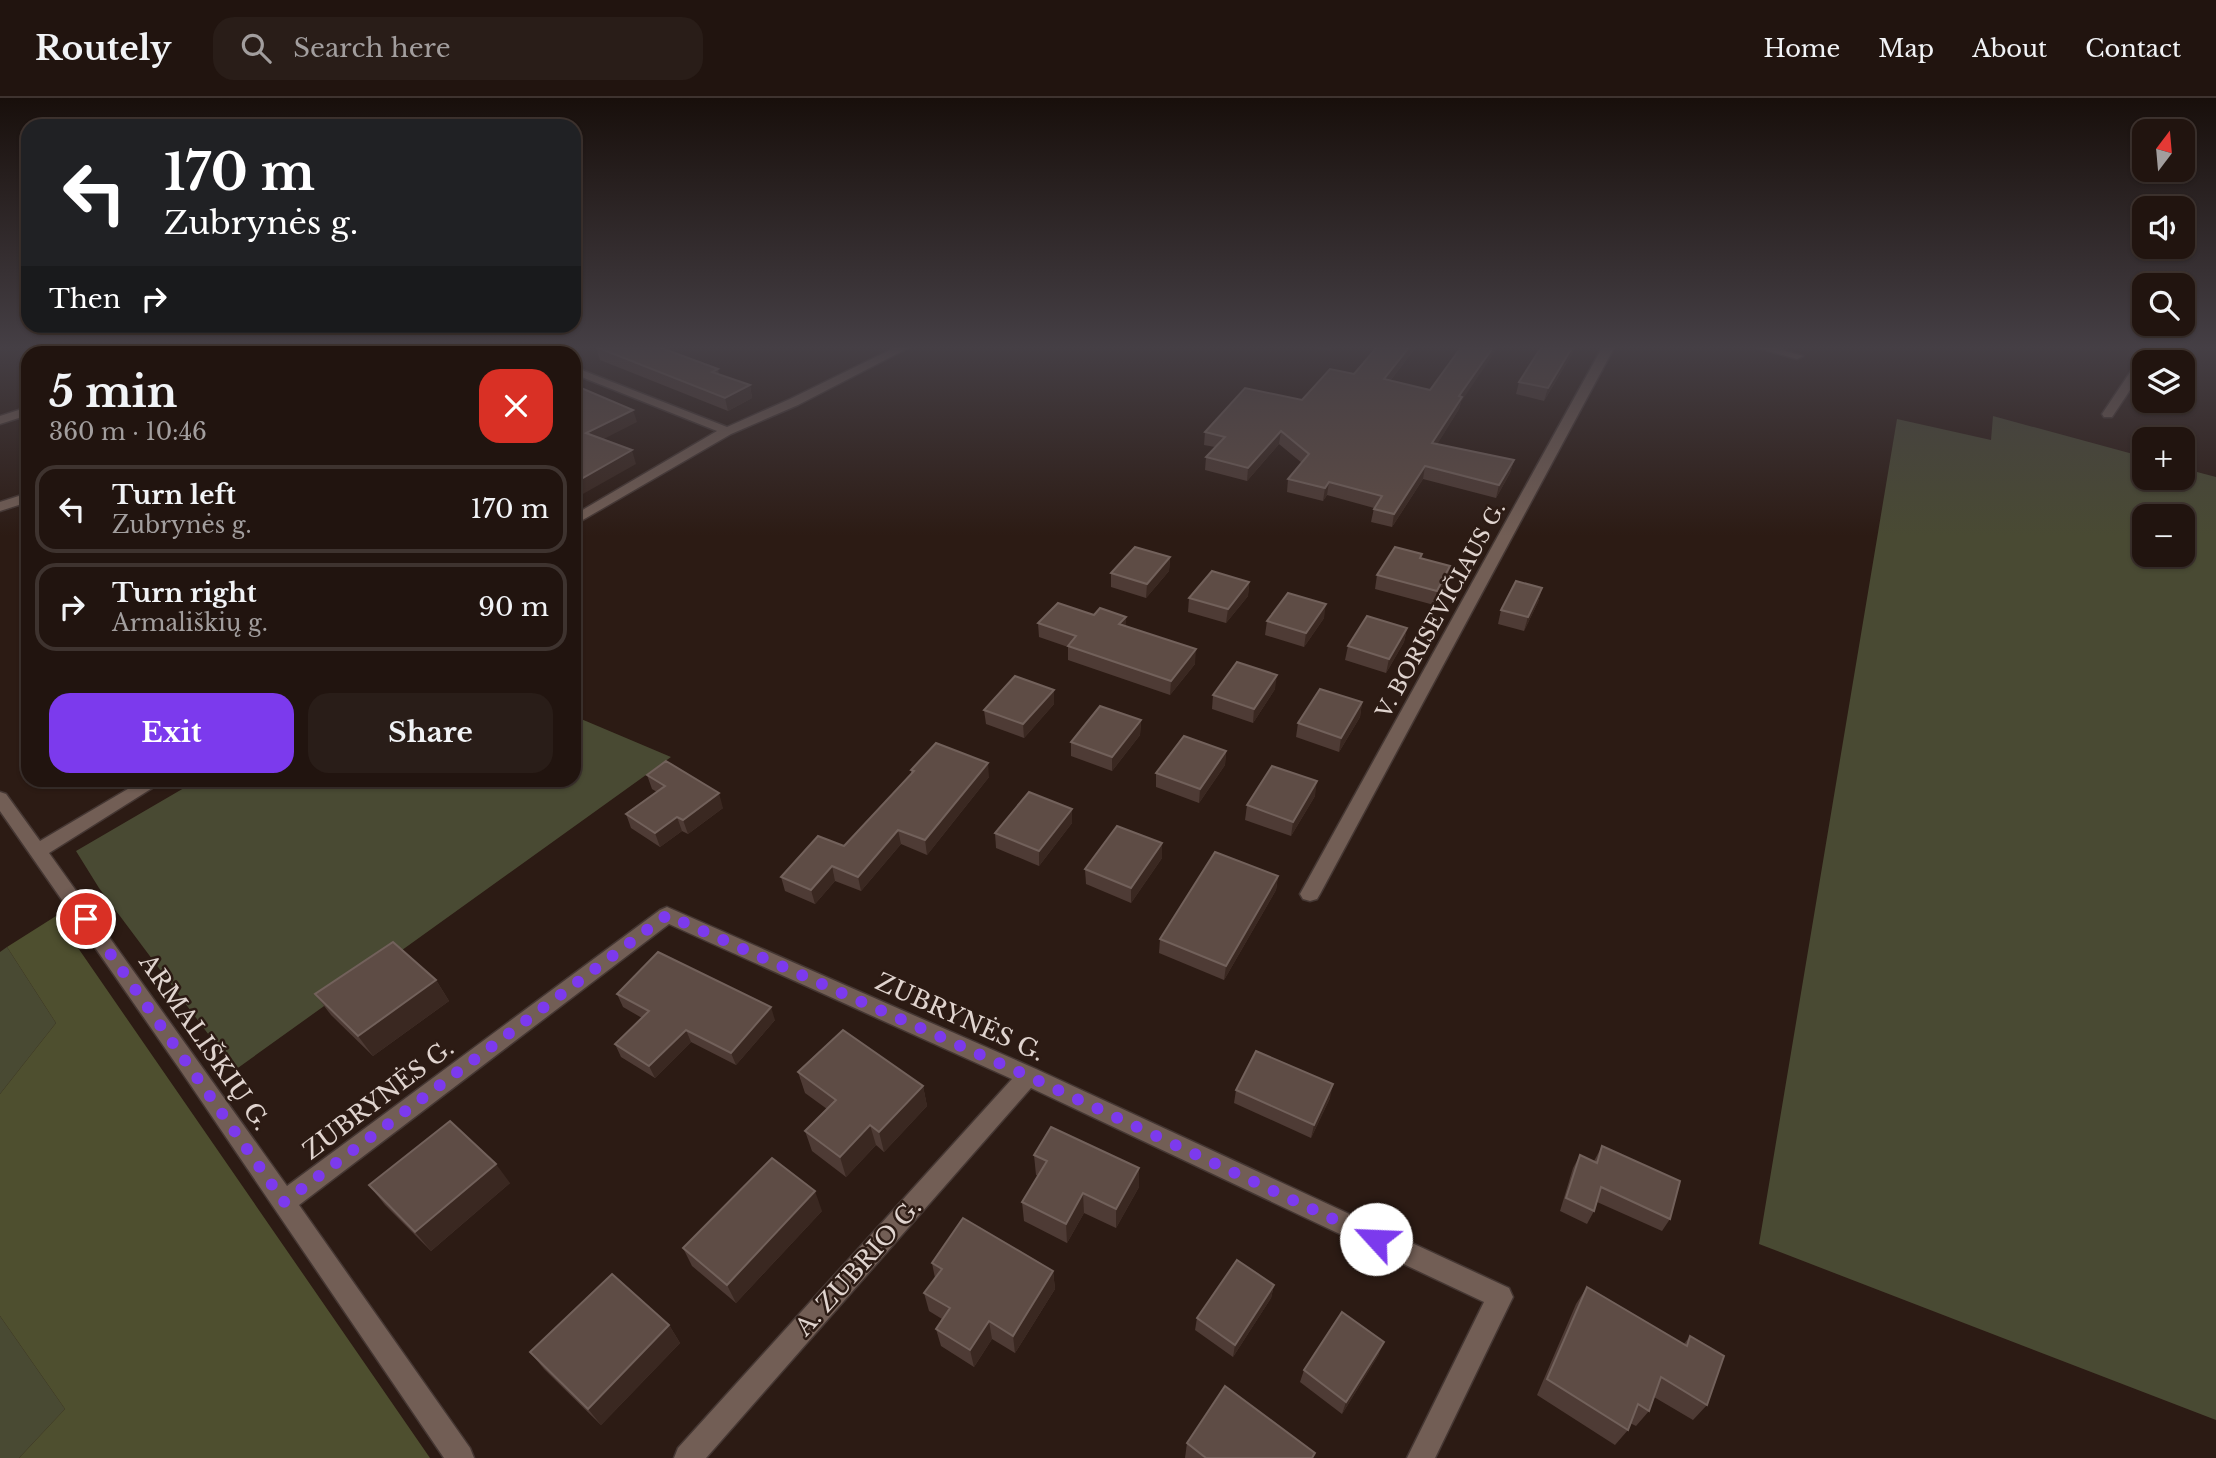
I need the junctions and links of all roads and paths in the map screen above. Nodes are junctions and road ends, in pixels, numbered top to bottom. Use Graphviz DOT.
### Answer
graph roads {
  1 [pos="673,409"];
  2 [pos="777,409"];
  3 [pos="1574,409"];
  4 [pos="2111,409"];
  5 [pos="21,413"];
  6 [pos="2108,414"];
  7 [pos="0,420"];
  8 [pos="727,431"];
  9 [pos="21,500"];
  10 [pos="0,507"];
  11 [pos="581,518"];
  12 [pos="145,787"];
  13 [pos="0,798"];
  14 [pos="38,851"];
  15 [pos="1310,894"];
  16 [pos="1028,1076"];
  17 [pos="284,1202"];
  18 [pos="460,1458"];
  19 [pos="688,1458"];
  20 [pos="1420,1458"];
  1 -- 8 [label="street"];
  2 -- 8 [label="street"];
  3 -- 15 [label="street, V. BORISEVIČIAUS G."];
  4 -- 6 [label="street"];
  5 -- 7 [label="street"];
  8 -- 11 [label="street"];
  9 -- 10 [label="street"];
  12 -- 14 [label="street"];
  13 -- 14 [label="street, ARMALIŠKIŲ G."];
  14 -- 17 [label="street, ARMALIŠKIŲ G."];
  16 -- 17 [label="street, ZUBRYNĖS G."];
  16 -- 19 [label="street, A. ZUBRIO G."];
  16 -- 20 [label="street, ZUBRYNĖS G."];
  17 -- 18 [label="street, ARMALIŠKIŲ G."];
}
